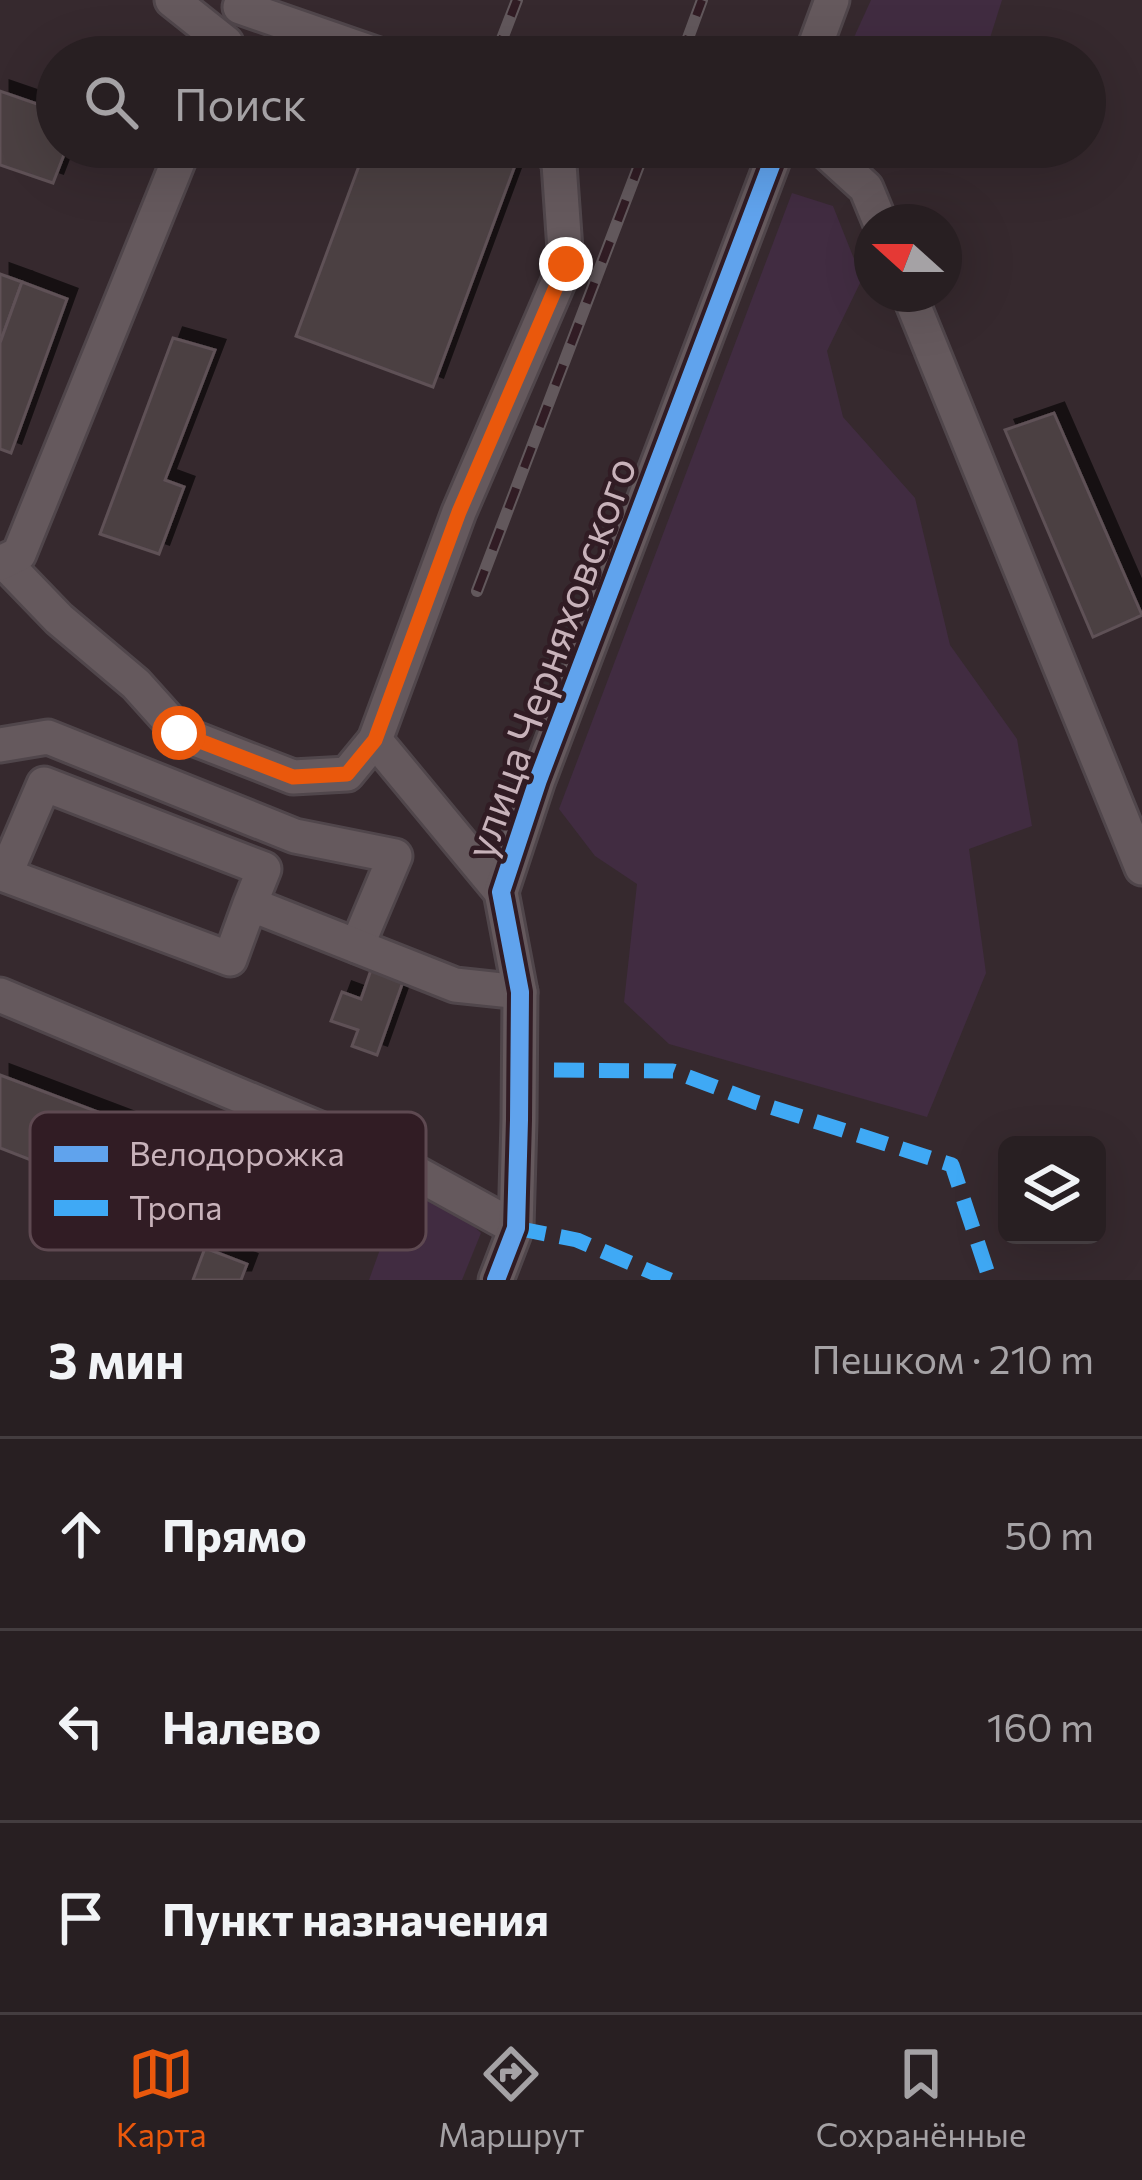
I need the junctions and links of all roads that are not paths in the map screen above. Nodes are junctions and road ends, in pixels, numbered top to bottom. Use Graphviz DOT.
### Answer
graph roads {
  1 [pos="172,0"];
  2 [pos="832,0"];
  3 [pos="242,4"];
  4 [pos="209,36"];
  5 [pos="229,36"];
  6 [pos="328,36"];
  7 [pos="819,36"];
  8 [pos="176,168"];
  9 [pos="559,168"];
  10 [pos="770,168"];
  11 [pos="844,168"];
  12 [pos="873,204"];
  13 [pos="917,312"];
  14 [pos="2,562"];
  15 [pos="375,740"];
  16 [pos="0,745"];
  17 [pos="1133,818"];
  18 [pos="1142,868"];
  19 [pos="501,892"];
  20 [pos="250,904"];
  21 [pos="357,946"];
  22 [pos="520,992"];
  23 [pos="0,995"];
  24 [pos="279,1112"];
  25 [pos="426,1179"];
  26 [pos="516,1228"];
  27 [pos="496,1280"];
  1 -- 4 [label="street"];
  2 -- 7 [label="street"];
  3 -- 5 [label="street"];
  3 -- 6 [label="street"];
  8 -- 14 [label="street"];
  9 -- 15 [label="street"];
  10 -- 19 [label="street, улица Черняховского"];
  11 -- 12 [label="street"];
  13 -- 17 [label="street"];
  14 -- 15 [label="street"];
  15 -- 19 [label="street"];
  16 -- 21 [label="street"];
  17 -- 18 [label="street"];
  19 -- 22 [label="street, улица Черняховского"];
  20 -- 20 [label="street"];
  20 -- 21 [label="street"];
  21 -- 22 [label="street"];
  22 -- 26 [label="street, улица Черняховского"];
  23 -- 24 [label="street"];
  25 -- 26 [label="street"];
  26 -- 27 [label="street, улица Черняховского"];
}
